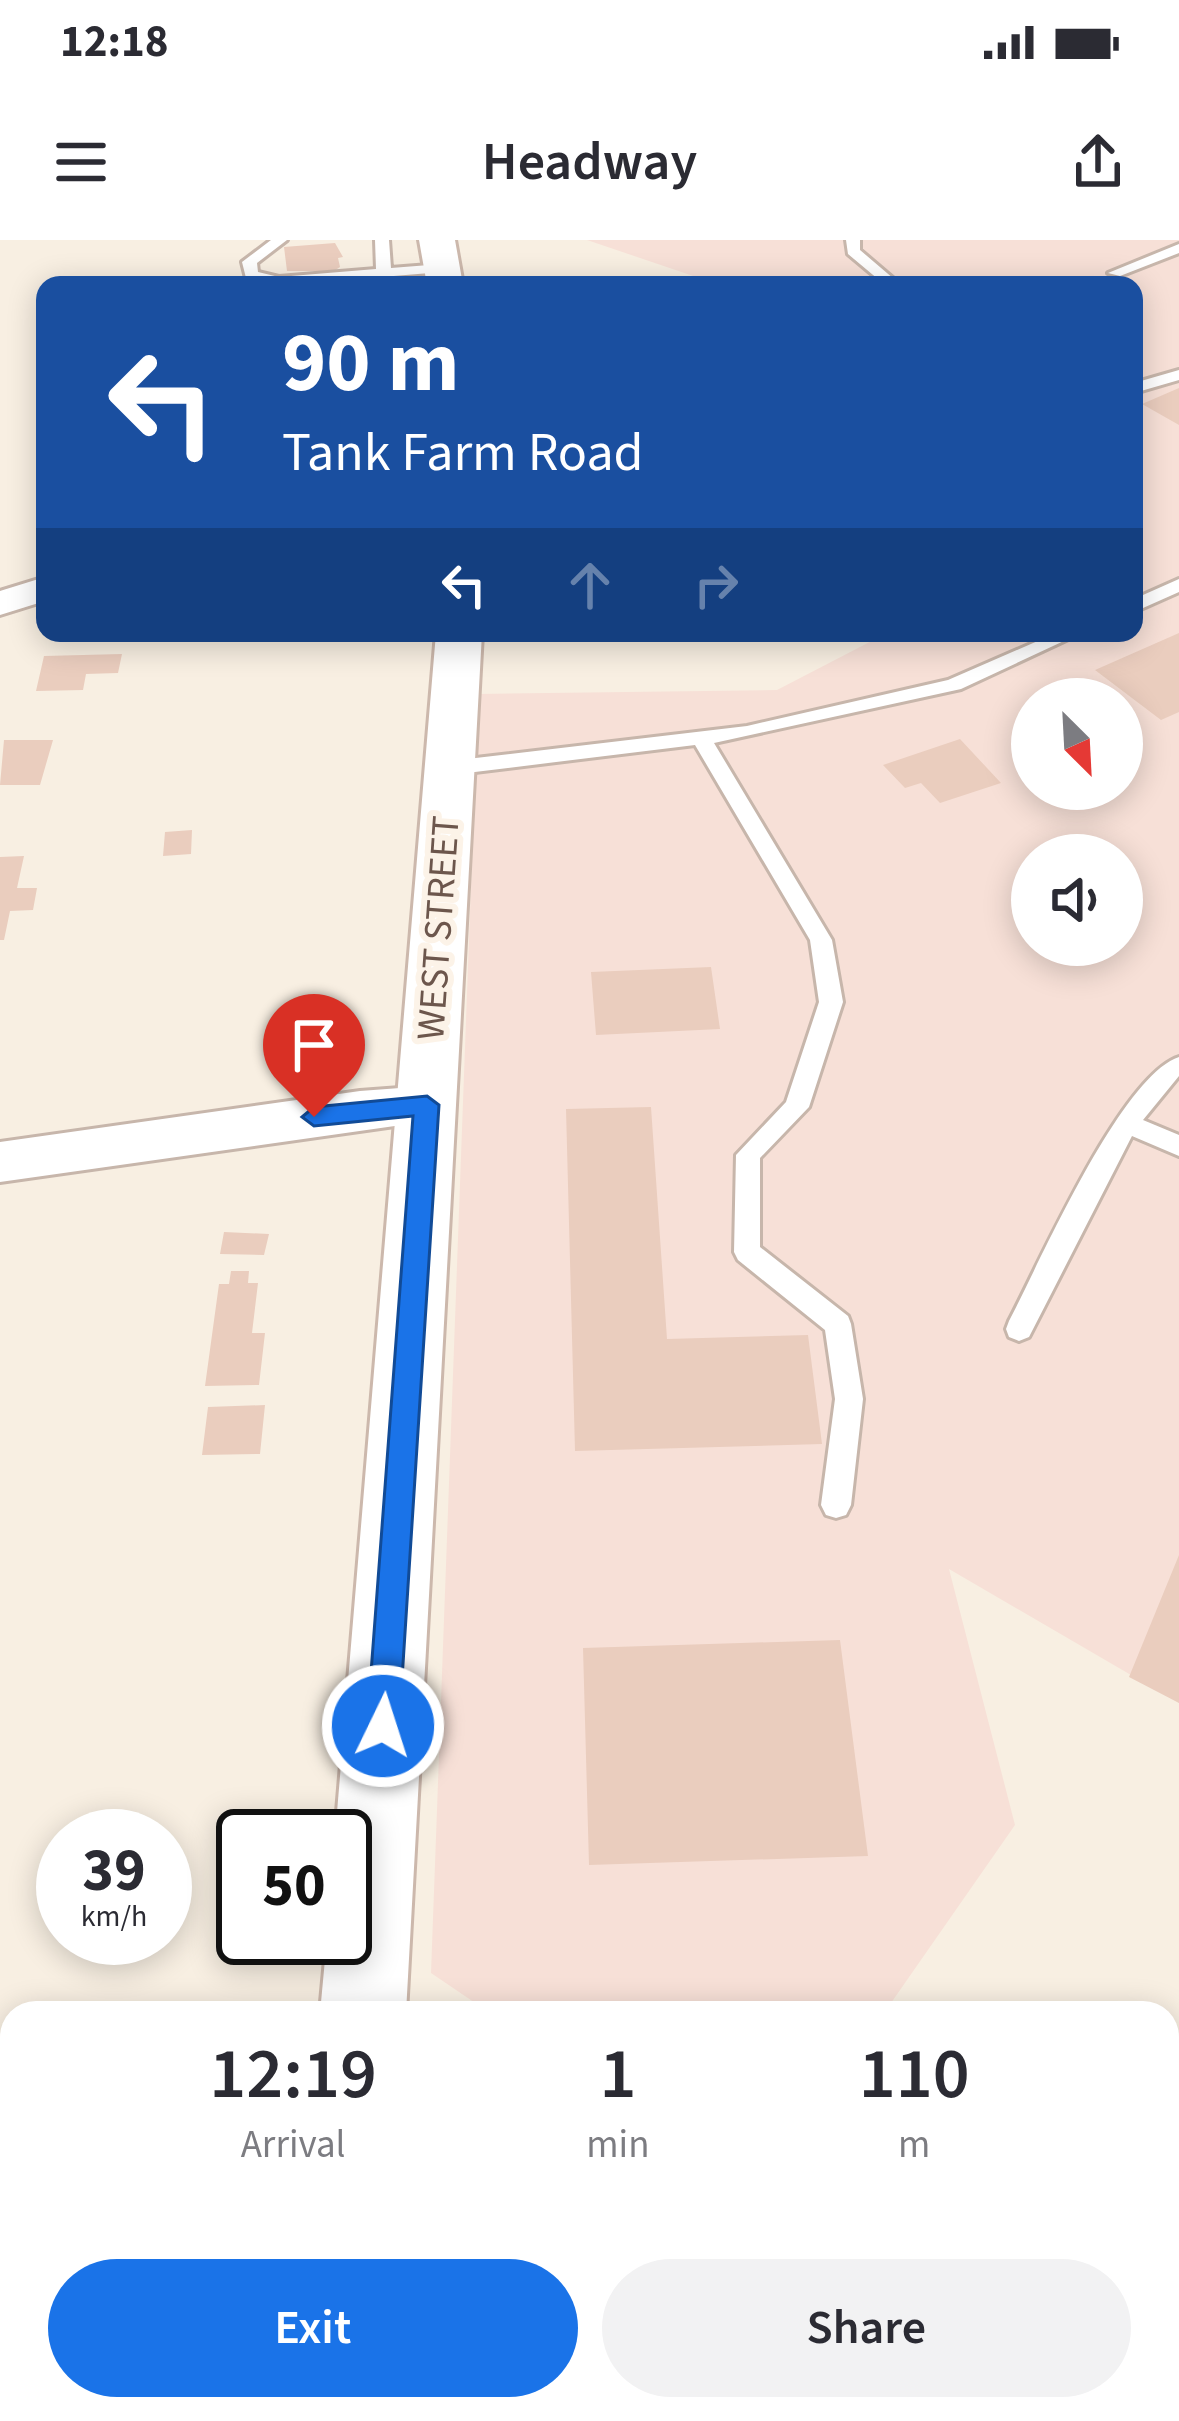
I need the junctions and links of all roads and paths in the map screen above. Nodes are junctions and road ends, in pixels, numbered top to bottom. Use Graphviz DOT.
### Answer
graph roads {
  1 [pos="280,240"];
  2 [pos="382,240"];
  3 [pos="854,240"];
  4 [pos="1179,248"];
  5 [pos="441,264"];
  6 [pos="384,271"];
  7 [pos="1115,273"];
  8 [pos="256,276"];
  9 [pos="325,276"];
  10 [pos="883,276"];
  11 [pos="1179,375"];
  12 [pos="1143,385"];
  13 [pos="1179,585"];
  14 [pos="36,591"];
  15 [pos="1143,602"];
  16 [pos="0,604"];
  17 [pos="458,642"];
  18 [pos="1052,642"];
  19 [pos="701,738"];
  20 [pos="450,768"];
  21 [pos="1179,1066"];
  22 [pos="427,1105"];
  23 [pos="1126,1123"];
  24 [pos="1179,1146"];
  25 [pos="0,1162"];
  26 [pos="1018,1330"];
  27 [pos="836,1505"];
  28 [pos="365,2001"];
  1 -- 8 [label="lane"];
  2 -- 6 [label="lane"];
  3 -- 10 [label="lane"];
  4 -- 7 [label="lane"];
  5 -- 6 [label="lane"];
  6 -- 9 [label="lane"];
  11 -- 12 [label="lane"];
  13 -- 15 [label="lane"];
  14 -- 16 [label="street"];
  17 -- 20 [label="main road, WEST STREET"];
  18 -- 19 [label="lane"];
  19 -- 20 [label="lane"];
  19 -- 27 [label="lane"];
  20 -- 22 [label="main road, WEST STREET"];
  21 -- 23 [label="lane"];
  22 -- 25 [label="street"];
  22 -- 28 [label="main road, WEST STREET"];
  23 -- 24 [label="lane"];
  23 -- 26 [label="lane"];
}
